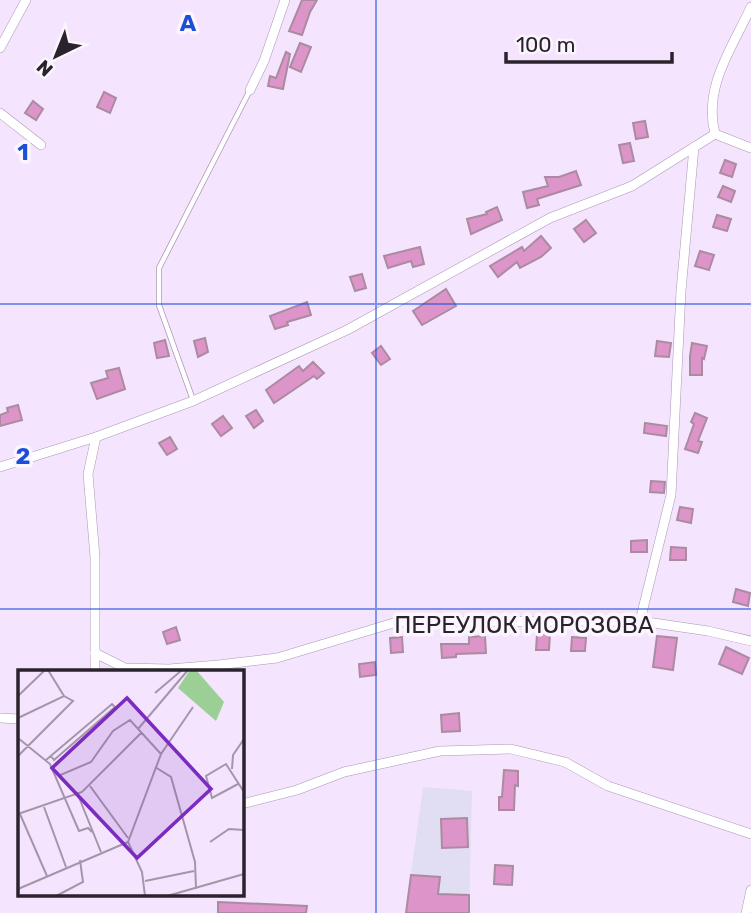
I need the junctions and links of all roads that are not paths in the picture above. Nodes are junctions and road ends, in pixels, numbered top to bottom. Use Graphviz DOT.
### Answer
graph roads {
  1 [pos="26,0"];
  2 [pos="285,0"];
  3 [pos="751,7"];
  4 [pos="0,48"];
  5 [pos="250,90"];
  6 [pos="0,113"];
  7 [pos="715,134"];
  8 [pos="41,145"];
  9 [pos="694,147"];
  10 [pos="751,148"];
  11 [pos="194,401"];
  12 [pos="96,438"];
  13 [pos="0,467"];
  14 [pos="640,621"];
  15 [pos="750,637"];
  16 [pos="95,653"];
  17 [pos="95,670"];
  18 [pos="0,718"];
  19 [pos="18,719"];
  20 [pos="243,804"];
  21 [pos="751,834"];
  22 [pos="751,890"];
  23 [pos="746,913"];
  1 -- 4 [label="street"];
  2 -- 5 [label="street"];
  3 -- 7 [label="street"];
  5 -- 11 [label="lane"];
  6 -- 8 [label="street"];
  7 -- 9 [label="street"];
  7 -- 10 [label="street"];
  9 -- 11 [label="street"];
  9 -- 14 [label="street"];
  11 -- 12 [label="street"];
  12 -- 13 [label="street"];
  12 -- 16 [label="street"];
  14 -- 15 [label="street, ПЕРЕУЛОК МОРОЗОВА"];
  14 -- 16 [label="street, ПЕРЕУЛОК МОРОЗОВА"];
  16 -- 17 [label="street"];
  18 -- 19 [label="street"];
  20 -- 21 [label="street"];
  22 -- 23 [label="street"];
}
